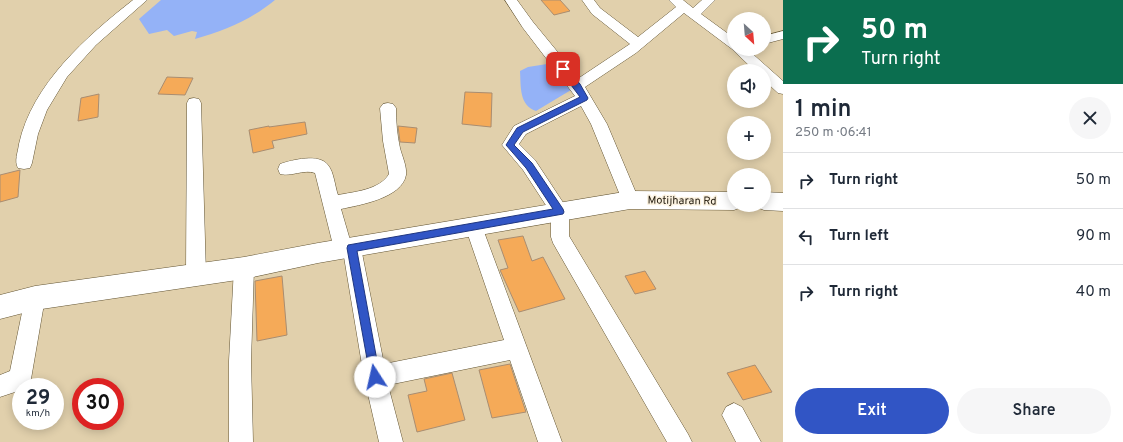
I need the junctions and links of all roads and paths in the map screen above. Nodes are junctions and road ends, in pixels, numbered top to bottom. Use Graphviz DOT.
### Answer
graph roads {
  1 [pos="141,0"];
  2 [pos="511,0"];
  3 [pos="588,0"];
  4 [pos="709,0"];
  5 [pos="684,7"];
  6 [pos="783,35"];
  7 [pos="771,38"];
  8 [pos="727,40"];
  9 [pos="638,44"];
  10 [pos="747,56"];
  11 [pos="760,56"];
  12 [pos="783,77"];
  13 [pos="783,89"];
  14 [pos="581,92"];
  15 [pos="194,103"];
  16 [pos="388,108"];
  17 [pos="24,163"];
  18 [pos="286,169"];
  19 [pos="630,200"];
  20 [pos="727,201"];
  21 [pos="771,202"];
  22 [pos="783,202"];
  23 [pos="332,204"];
  24 [pos="560,212"];
  25 [pos="474,226"];
  26 [pos="347,248"];
  27 [pos="244,268"];
  28 [pos="196,275"];
  29 [pos="35,298"];
  30 [pos="0,307"];
  31 [pos="518,348"];
  32 [pos="375,377"];
  33 [pos="0,386"];
  34 [pos="734,415"];
  35 [pos="241,442"];
  36 [pos="390,442"];
  37 [pos="550,442"];
  38 [pos="680,442"];
  39 [pos="750,442"];
  1 -- 17 [label="street"];
  2 -- 14 [label="street"];
  3 -- 9 [label="street"];
  4 -- 5 [label="street"];
  5 -- 8 [label="street"];
  5 -- 9 [label="street"];
  6 -- 7 [label="street"];
  9 -- 14 [label="street"];
  10 -- 13 [label="street"];
  11 -- 12 [label="street"];
  14 -- 19 [label="street"];
  14 -- 24 [label="street"];
  15 -- 28 [label="street"];
  16 -- 23 [label="street"];
  18 -- 23 [label="street"];
  19 -- 20 [label="main road, Motijharan Rd"];
  19 -- 24 [label="main road, Motijharan Rd"];
  21 -- 22 [label="main road"];
  23 -- 26 [label="street"];
  24 -- 25 [label="main road, Motijharan Rd"];
  24 -- 38 [label="street"];
  25 -- 26 [label="main road, Motijharan Rd"];
  25 -- 31 [label="street"];
  26 -- 27 [label="main road, Motijharan Rd"];
  26 -- 32 [label="street"];
  27 -- 28 [label="main road, Motijharan Rd"];
  27 -- 35 [label="street"];
  28 -- 29 [label="main road, Motijharan Rd"];
  29 -- 30 [label="main road, Motijharan Rd"];
  29 -- 33 [label="street"];
  31 -- 32 [label="street"];
  31 -- 37 [label="street"];
  32 -- 36 [label="street"];
  34 -- 39 [label="street"];
}
